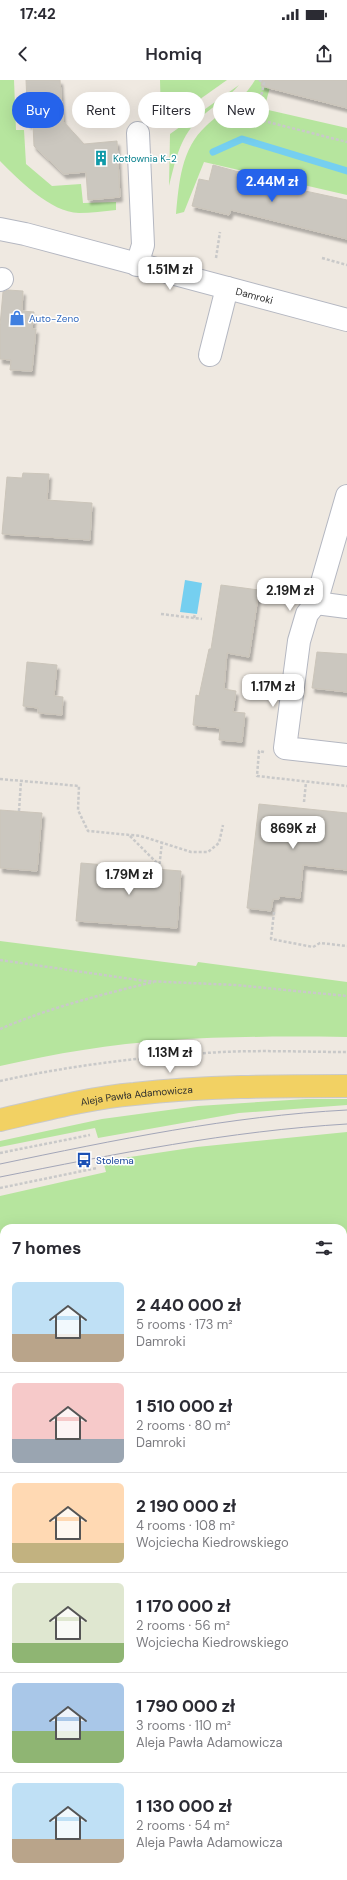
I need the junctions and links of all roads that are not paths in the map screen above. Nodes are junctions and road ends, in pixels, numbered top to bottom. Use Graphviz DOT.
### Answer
graph roads {
  1 [pos="138,133"];
  2 [pos="0,229"];
  3 [pos="137,265"];
  4 [pos="227,288"];
  5 [pos="347,320"];
  6 [pos="210,355"];
  7 [pos="347,496"];
  8 [pos="316,604"];
  9 [pos="347,607"];
  10 [pos="347,755"];
  11 [pos="347,1086"];
  12 [pos="0,1120"];
  1 -- 3 [label="street"];
  2 -- 3 [label="street, Damroki"];
  3 -- 4 [label="street, Damroki"];
  4 -- 5 [label="street, Damroki"];
  4 -- 6 [label="street"];
  7 -- 8 [label="street"];
  8 -- 9 [label="street"];
  8 -- 10 [label="street"];
  11 -- 12 [label="main road, Aleja Pawła Adamowicza"];
}
